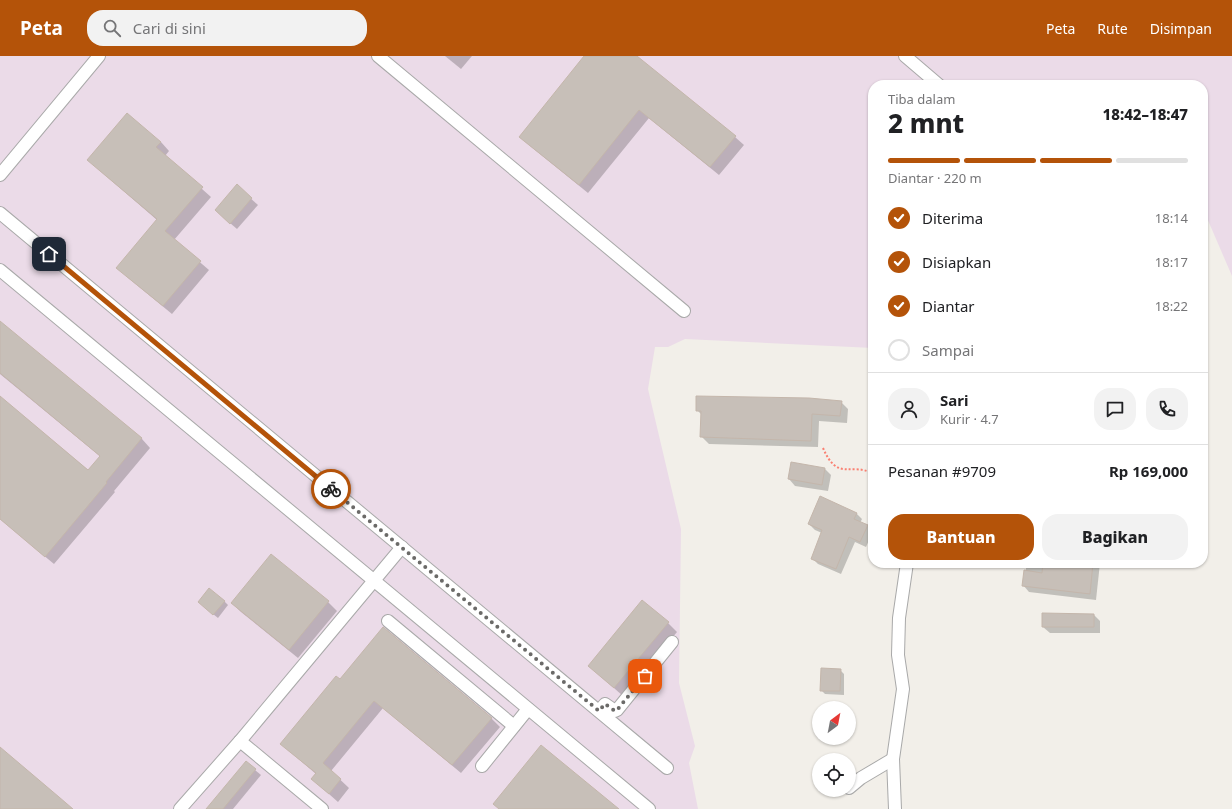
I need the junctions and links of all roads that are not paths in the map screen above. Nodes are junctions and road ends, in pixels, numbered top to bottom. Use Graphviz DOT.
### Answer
graph roads {
  1 [pos="99,56"];
  2 [pos="378,56"];
  3 [pos="905,56"];
  4 [pos="933,80"];
  5 [pos="0,175"];
  6 [pos="0,213"];
  7 [pos="0,270"];
  8 [pos="684,311"];
  9 [pos="402,547"];
  10 [pos="906,568"];
  11 [pos="374,581"];
  12 [pos="388,621"];
  13 [pos="672,642"];
  14 [pos="528,709"];
  15 [pos="599,711"];
  16 [pos="514,726"];
  17 [pos="240,741"];
  18 [pos="893,759"];
  19 [pos="482,766"];
  20 [pos="667,768"];
  21 [pos="856,782"];
  22 [pos="180,809"];
  23 [pos="322,809"];
  24 [pos="649,809"];
  25 [pos="895,809"];
  1 -- 5 [label="street"];
  2 -- 8 [label="street"];
  3 -- 4 [label="street"];
  6 -- 9 [label="street"];
  7 -- 11 [label="street"];
  9 -- 11 [label="street"];
  9 -- 15 [label="street"];
  10 -- 18 [label="street"];
  11 -- 14 [label="street"];
  11 -- 17 [label="street"];
  12 -- 16 [label="street"];
  13 -- 15 [label="street"];
  14 -- 16 [label="street"];
  14 -- 24 [label="street"];
  15 -- 20 [label="street"];
  16 -- 19 [label="street"];
  17 -- 22 [label="street"];
  17 -- 23 [label="street"];
  18 -- 21 [label="street"];
  18 -- 25 [label="street"];
}
